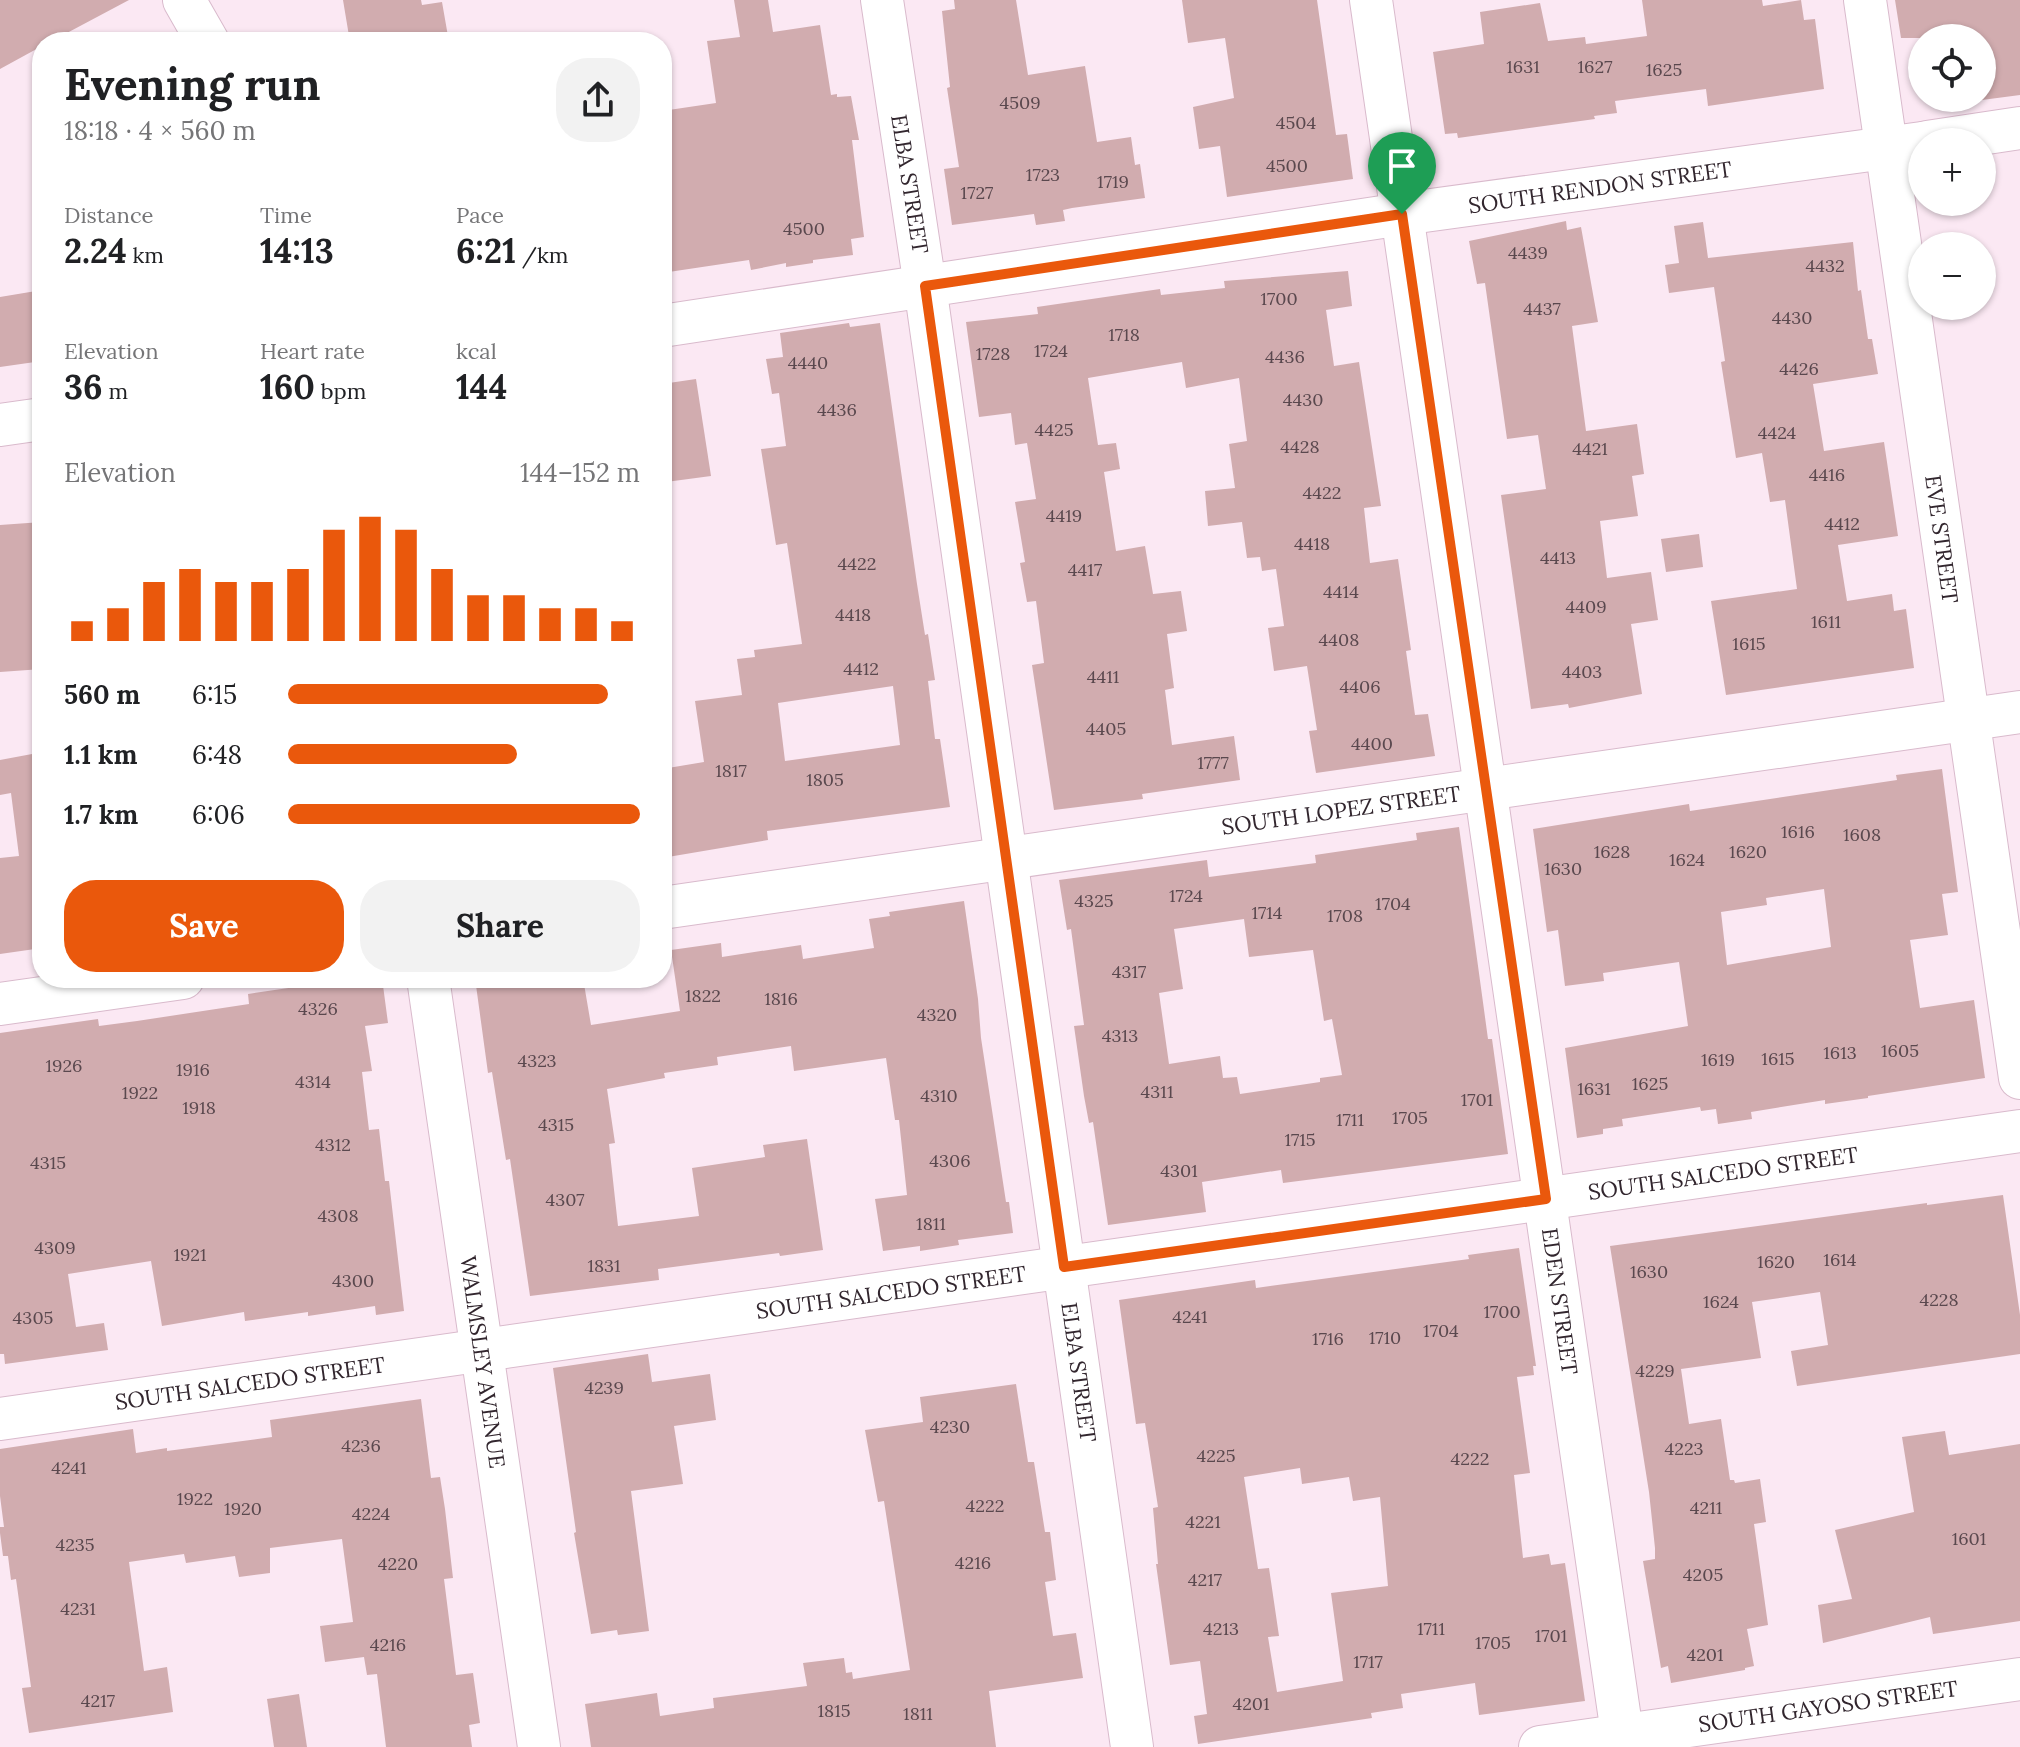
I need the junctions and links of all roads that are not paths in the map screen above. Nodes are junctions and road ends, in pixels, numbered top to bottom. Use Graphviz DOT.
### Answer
graph roads {
  1 [pos="184,0"];
  2 [pos="882,0"];
  3 [pos="1371,0"];
  4 [pos="1865,0"];
  5 [pos="202,32"];
  6 [pos="2020,128"];
  7 [pos="1908,132"];
  8 [pos="1996,132"];
  9 [pos="1908,145"];
  10 [pos="1402,214"];
  11 [pos="1919,216"];
  12 [pos="925,286"];
  13 [pos="672,324"];
  14 [pos="32,420"];
  15 [pos="0,425"];
  16 [pos="2020,712"];
  17 [pos="1967,721"];
  18 [pos="1486,789"];
  19 [pos="1005,857"];
  20 [pos="672,907"];
  21 [pos="113,988"];
  22 [pos="429,988"];
  23 [pos="0,1004"];
  24 [pos="2020,1078"];
  25 [pos="2020,1131"];
  26 [pos="1546,1199"];
  27 [pos="1064,1267"];
  28 [pos="481,1350"];
  29 [pos="0,1419"];
  30 [pos="2020,1679"];
  31 [pos="1624,1741"];
  32 [pos="539,1747"];
  33 [pos="1132,1747"];
  34 [pos="1540,1747"];
  1 -- 5 [label="street"];
  2 -- 12 [label="street, ELBA STREET"];
  3 -- 10 [label="street, EDEN STREET"];
  4 -- 7 [label="street, EVE STREET"];
  6 -- 8 [label="street, SOUTH RENDON STREET"];
  9 -- 10 [label="street, SOUTH RENDON STREET"];
  10 -- 12 [label="street, SOUTH RENDON STREET"];
  10 -- 18 [label="street, EDEN STREET"];
  11 -- 17 [label="street, EVE STREET"];
  12 -- 13 [label="street, SOUTH RENDON STREET"];
  12 -- 19 [label="street, ELBA STREET"];
  14 -- 15 [label="street"];
  16 -- 17 [label="street, SOUTH LOPEZ STREET"];
  17 -- 18 [label="street, SOUTH LOPEZ STREET"];
  17 -- 24 [label="street, EVE STREET"];
  18 -- 19 [label="street, SOUTH LOPEZ STREET"];
  18 -- 26 [label="street, EDEN STREET"];
  19 -- 20 [label="street, SOUTH LOPEZ STREET"];
  19 -- 27 [label="street, ELBA STREET"];
  21 -- 23 [label="street"];
  22 -- 28 [label="street, WALMSLEY AVENUE"];
  25 -- 26 [label="street, SOUTH SALCEDO STREET"];
  26 -- 27 [label="street, SOUTH SALCEDO STREET"];
  26 -- 31 [label="street, EDEN STREET"];
  27 -- 28 [label="street, SOUTH SALCEDO STREET"];
  27 -- 33 [label="street, ELBA STREET"];
  28 -- 29 [label="street, SOUTH SALCEDO STREET"];
  28 -- 32 [label="street, WALMSLEY AVENUE"];
  30 -- 31 [label="street, SOUTH GAYOSO STREET"];
  31 -- 34 [label="street, SOUTH GAYOSO STREET"];
}
